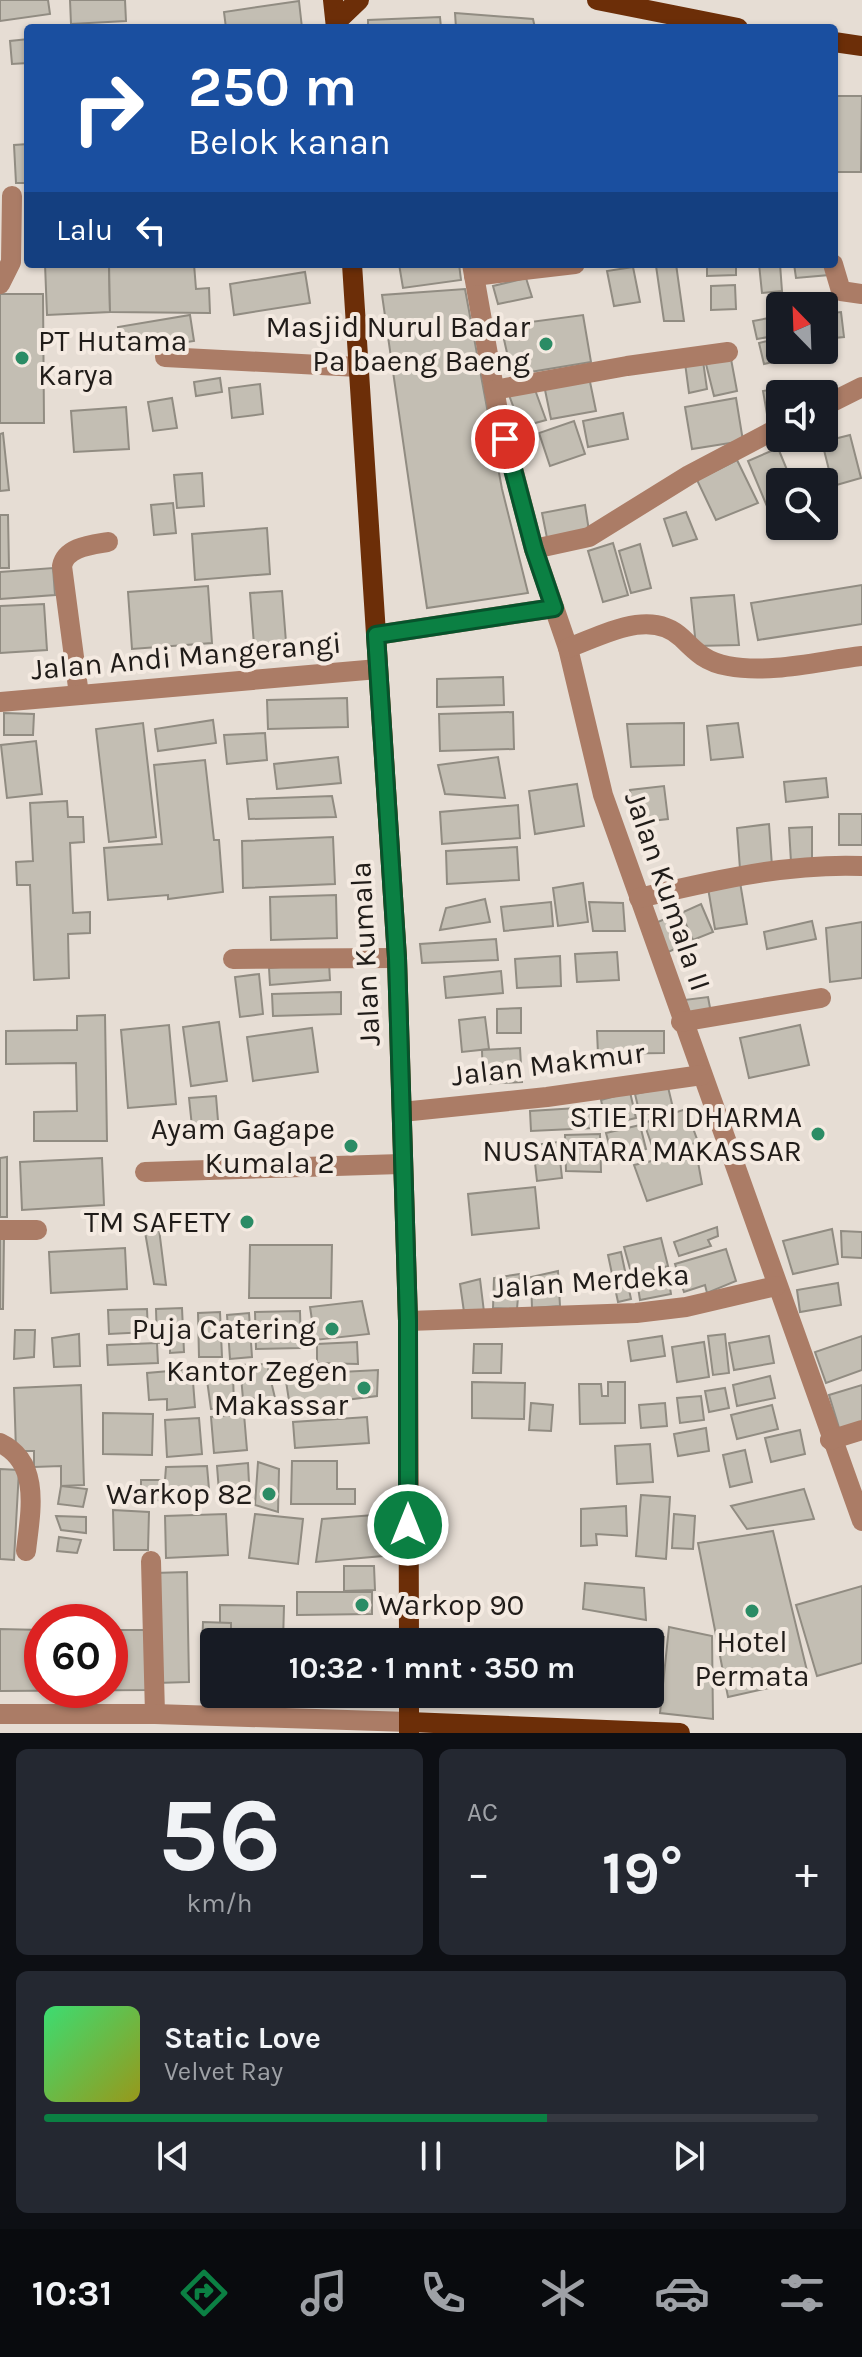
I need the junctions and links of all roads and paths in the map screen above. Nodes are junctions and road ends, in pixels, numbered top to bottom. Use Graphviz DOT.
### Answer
graph roads {
  1 [pos="333,0"];
  2 [pos="359,0"];
  3 [pos="597,0"];
  4 [pos="672,7"];
  5 [pos="336,24"];
  6 [pos="337,24"];
  7 [pos="725,24"];
  8 [pos="838,43"];
  9 [pos="862,46"];
  10 [pos="12,196"];
  11 [pos="352,268"];
  12 [pos="507,268"];
  13 [pos="834,268"];
  14 [pos="473,270"];
  15 [pos="0,284"];
  16 [pos="862,294"];
  17 [pos="728,352"];
  18 [pos="165,357"];
  19 [pos="358,367"];
  20 [pos="862,387"];
  21 [pos="494,390"];
  22 [pos="838,399"];
  23 [pos="766,434"];
  24 [pos="108,542"];
  25 [pos="534,549"];
  26 [pos="554,608"];
  27 [pos="376,635"];
  28 [pos="568,648"];
  29 [pos="862,656"];
  30 [pos="378,669"];
  31 [pos="79,695"];
  32 [pos="0,702"];
  33 [pos="862,866"];
  34 [pos="639,898"];
  35 [pos="397,958"];
  36 [pos="233,959"];
  37 [pos="821,998"];
  38 [pos="681,1022"];
  39 [pos="702,1075"];
  40 [pos="402,1112"];
  41 [pos="401,1164"];
  42 [pos="145,1172"];
  43 [pos="0,1230"];
  44 [pos="37,1230"];
  45 [pos="776,1286"];
  46 [pos="408,1321"];
  47 [pos="862,1430"];
  48 [pos="830,1440"];
  49 [pos="0,1443"];
  50 [pos="862,1521"];
  51 [pos="26,1551"];
  52 [pos="151,1561"];
  53 [pos="409,1628"];
  54 [pos="0,1714"];
  55 [pos="155,1714"];
  56 [pos="409,1728"];
  57 [pos="680,1733"];
  1 -- 5 [label="main road"];
  2 -- 6 [label="main road"];
  3 -- 4 [label="main road"];
  4 -- 7 [label="main road"];
  8 -- 9 [label="main road"];
  10 -- 15 [label="street"];
  11 -- 19 [label="main road, Jalan Kumala"];
  12 -- 14 [label="street"];
  13 -- 16 [label="street"];
  14 -- 21 [label="street, Jalan Kumala II"];
  17 -- 21 [label="street"];
  18 -- 19 [label="street"];
  19 -- 27 [label="main road, Jalan Kumala"];
  20 -- 22 [label="street"];
  21 -- 25 [label="street, Jalan Kumala II"];
  23 -- 25 [label="street"];
  24 -- 31 [label="street"];
  25 -- 26 [label="street, Jalan Kumala II"];
  26 -- 27 [label="street"];
  26 -- 28 [label="street, Jalan Kumala II"];
  27 -- 30 [label="main road, Jalan Kumala"];
  28 -- 29 [label="street"];
  28 -- 34 [label="street, Jalan Kumala II"];
  30 -- 31 [label="street, Jalan Andi Mangerangi"];
  30 -- 35 [label="main road, Jalan Kumala"];
  31 -- 32 [label="street, Jalan Andi Mangerangi"];
  33 -- 34 [label="street"];
  34 -- 38 [label="street, Jalan Kumala II"];
  35 -- 36 [label="street"];
  35 -- 40 [label="main road, Jalan Kumala"];
  37 -- 38 [label="street"];
  38 -- 39 [label="street, Jalan Kumala II"];
  39 -- 40 [label="street, Jalan Makmur"];
  39 -- 45 [label="street, Jalan Kumala II"];
  40 -- 41 [label="main road, Jalan Kumala"];
  41 -- 42 [label="street"];
  41 -- 46 [label="main road, Jalan Kumala"];
  43 -- 44 [label="street"];
  45 -- 46 [label="street, Jalan Merdeka"];
  45 -- 48 [label="street, Jalan Kumala II"];
  46 -- 53 [label="main road, Jalan Kumala"];
  47 -- 48 [label="street"];
  48 -- 50 [label="street, Jalan Kumala II"];
  49 -- 51 [label="street"];
  52 -- 55 [label="street"];
  54 -- 55 [label="street"];
  55 -- 56 [label="street"];
  56 -- 57 [label="main road"];
}
